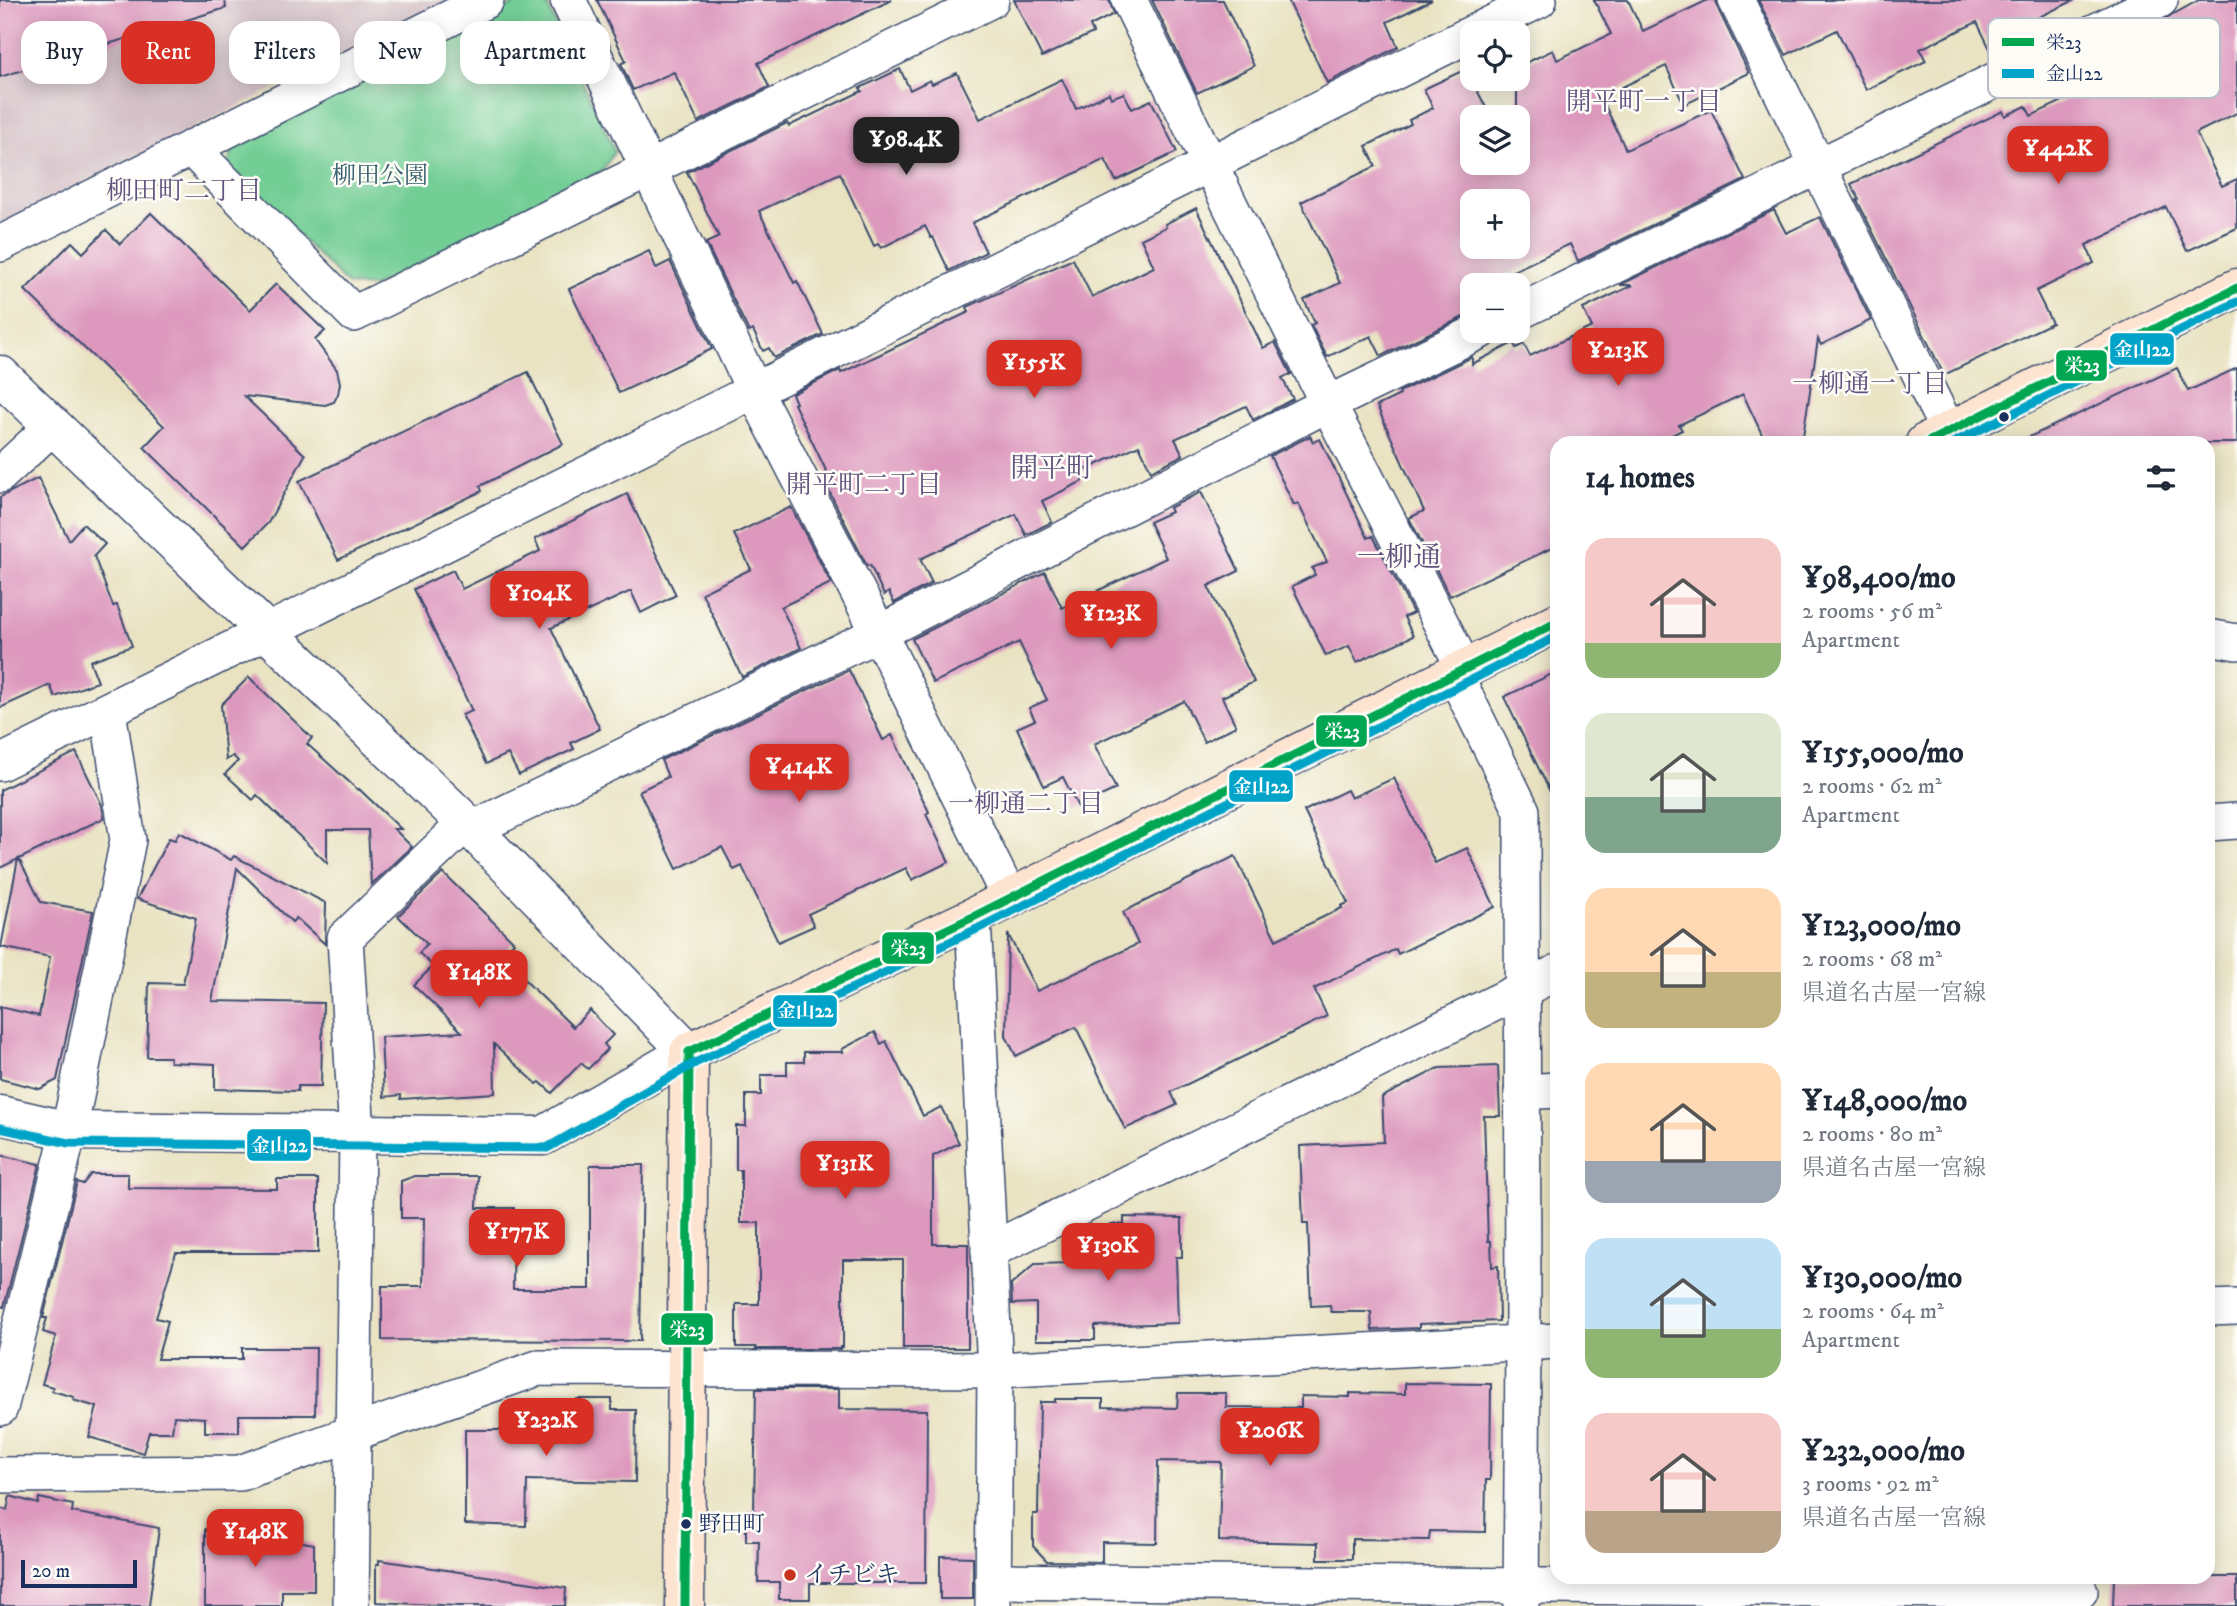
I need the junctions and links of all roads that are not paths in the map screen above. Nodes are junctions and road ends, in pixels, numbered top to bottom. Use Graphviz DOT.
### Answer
graph roads {
  1 [pos="486,0"];
  2 [pos="568,0"];
  3 [pos="990,0"];
  4 [pos="1129,0"];
  5 [pos="1539,0"];
  6 [pos="1736,0"];
  7 [pos="2160,0"];
  8 [pos="2123,18"];
  9 [pos="1988,84"];
  10 [pos="191,148"];
  11 [pos="1210,162"];
  12 [pos="1818,168"];
  13 [pos="649,169"];
  14 [pos="0,244"];
  15 [pos="2237,288"];
  16 [pos="1530,307"];
  17 [pos="1460,341"];
  18 [pos="0,375"];
  19 [pos="755,391"];
  20 [pos="1328,404"];
  21 [pos="53,426"];
  22 [pos="1941,436"];
  23 [pos="1948,436"];
  24 [pos="0,475"];
  25 [pos="1550,626"];
  26 [pos="269,633"];
  27 [pos="879,633"];
  28 [pos="2215,638"];
  29 [pos="2237,642"];
  30 [pos="1459,671"];
  31 [pos="108,711"];
  32 [pos="0,763"];
  33 [pos="2237,821"];
  34 [pos="2215,823"];
  35 [pos="469,826"];
  36 [pos="1010,899"];
  37 [pos="973,917"];
  38 [pos="1550,976"];
  39 [pos="1522,989"];
  40 [pos="689,1052"];
  41 [pos="1550,1090"];
  42 [pos="1522,1092"];
  43 [pos="0,1115"];
  44 [pos="69,1131"];
  45 [pos="357,1135"];
  46 [pos="989,1251"];
  47 [pos="2237,1307"];
  48 [pos="2215,1308"];
  49 [pos="1550,1341"];
  50 [pos="1523,1343"];
  51 [pos="5,1368"];
  52 [pos="687,1370"];
  53 [pos="995,1370"];
  54 [pos="0,1408"];
  55 [pos="353,1433"];
  56 [pos="0,1475"];
  57 [pos="2080,1591"];
  58 [pos="993,1593"];
  59 [pos="1521,1596"];
  60 [pos="1821,1597"];
  61 [pos="351,1606"];
  62 [pos="685,1606"];
  1 -- 10 [label="street"];
  2 -- 13 [label="street"];
  3 -- 13 [label="street"];
  4 -- 11 [label="street"];
  5 -- 11 [label="street"];
  6 -- 12 [label="street"];
  7 -- 8 [label="street"];
  9 -- 12 [label="street"];
  10 -- 13 [label="street"];
  10 -- 14 [label="street"];
  11 -- 19 [label="street"];
  11 -- 20 [label="street"];
  12 -- 16 [label="street"];
  12 -- 22 [label="street"];
  13 -- 19 [label="street"];
  15 -- 23 [label="main road"];
  17 -- 20 [label="street"];
  18 -- 21 [label="street"];
  19 -- 26 [label="street"];
  19 -- 27 [label="street"];
  20 -- 27 [label="street"];
  20 -- 30 [label="street"];
  21 -- 24 [label="street"];
  21 -- 26 [label="street"];
  25 -- 30 [label="main road"];
  26 -- 31 [label="street"];
  26 -- 35 [label="street"];
  27 -- 35 [label="street"];
  27 -- 36 [label="street"];
  28 -- 29 [label="street"];
  30 -- 36 [label="main road"];
  30 -- 39 [label="street"];
  31 -- 32 [label="street"];
  31 -- 44 [label="street"];
  33 -- 34 [label="street"];
  35 -- 40 [label="street"];
  35 -- 45 [label="street"];
  36 -- 37 [label="main road"];
  37 -- 40 [label="main road"];
  37 -- 46 [label="street"];
  38 -- 39 [label="street"];
  39 -- 42 [label="street"];
  39 -- 46 [label="street"];
  40 -- 45 [label="street"];
  40 -- 52 [label="main road"];
  41 -- 42 [label="street"];
  42 -- 50 [label="street"];
  43 -- 44 [label="street"];
  44 -- 45 [label="street"];
  44 -- 51 [label="street"];
  45 -- 55 [label="street"];
  46 -- 53 [label="street"];
  47 -- 48 [label="street"];
  49 -- 50 [label="street"];
  50 -- 53 [label="street"];
  50 -- 59 [label="street"];
  51 -- 54 [label="street"];
  52 -- 53 [label="street"];
  52 -- 55 [label="street"];
  52 -- 62 [label="main road"];
  53 -- 58 [label="street"];
  55 -- 56 [label="street"];
  55 -- 61 [label="street"];
  57 -- 60 [label="street"];
  58 -- 59 [label="street"];
  59 -- 60 [label="street"];
}
